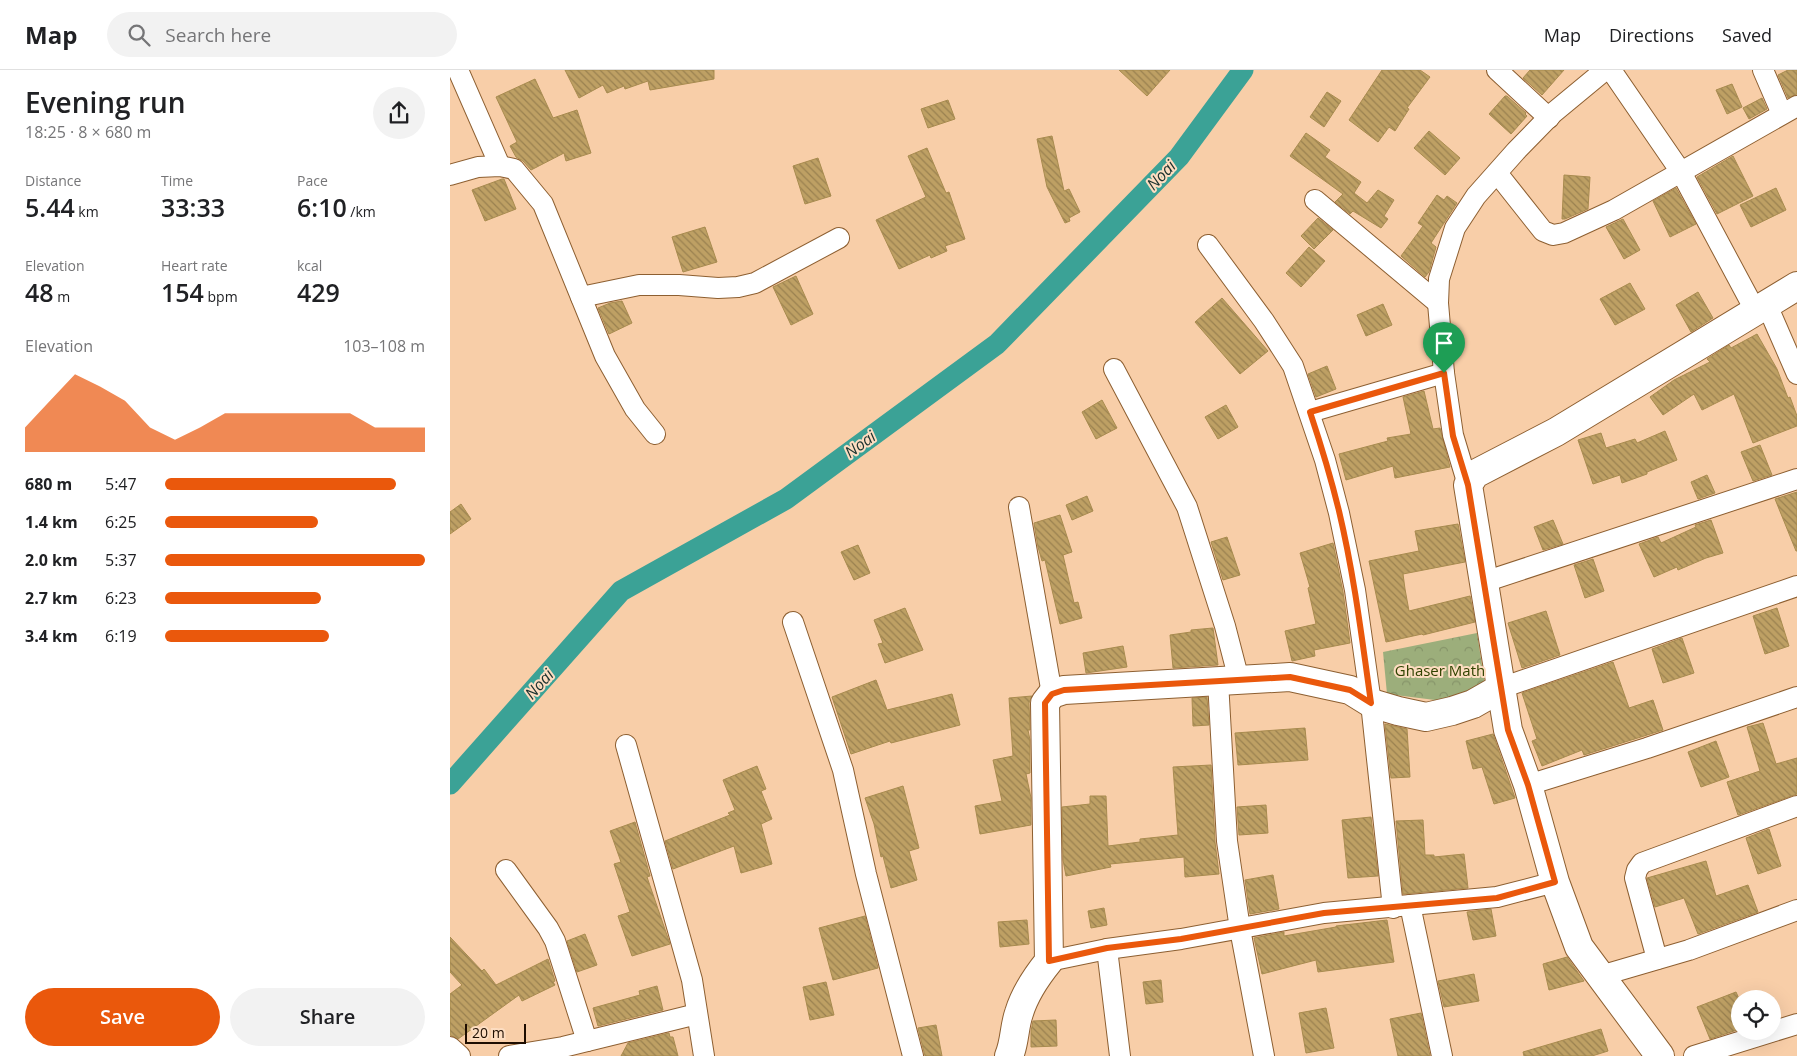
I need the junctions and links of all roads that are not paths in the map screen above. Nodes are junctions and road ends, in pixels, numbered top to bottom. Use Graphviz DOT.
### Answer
graph roads {
  1 [pos="458,70"];
  2 [pos="1497,70"];
  3 [pos="1605,70"];
  4 [pos="1611,70"];
  5 [pos="1763,70"];
  6 [pos="1790,110"];
  7 [pos="1549,118"];
  8 [pos="500,166"];
  9 [pos="1681,172"];
  10 [pos="1497,173"];
  11 [pos="450,175"];
  12 [pos="1315,200"];
  13 [pos="839,238"];
  14 [pos="1208,245"];
  15 [pos="1797,286"];
  16 [pos="581,298"];
  17 [pos="1438,303"];
  18 [pos="1762,308"];
  19 [pos="1114,369"];
  20 [pos="1444,373"];
  21 [pos="1797,374"];
  22 [pos="1310,412"];
  23 [pos="655,434"];
  24 [pos="1797,479"];
  25 [pos="1468,485"];
  26 [pos="1019,507"];
  27 [pos="1484,582"];
  28 [pos="1797,586"];
  29 [pos="793,622"];
  30 [pos="1228,681"];
  31 [pos="1501,688"];
  32 [pos="1052,694"];
  33 [pos="1797,697"];
  34 [pos="1371,703"];
  35 [pos="626,745"];
  36 [pos="1528,785"];
  37 [pos="1797,806"];
  38 [pos="506,870"];
  39 [pos="1555,882"];
  40 [pos="1402,907"];
  41 [pos="1797,910"];
  42 [pos="1240,929"];
  43 [pos="1107,948"];
  44 [pos="1657,959"];
  45 [pos="1049,961"];
  46 [pos="1600,976"];
  47 [pos="697,1014"];
  48 [pos="1797,1024"];
  49 [pos="587,1041"];
  50 [pos="450,1047"];
  51 [pos="460,1056"];
  52 [pos="509,1056"];
  53 [pos="704,1056"];
  54 [pos="914,1056"];
  55 [pos="1009,1056"];
  56 [pos="1120,1056"];
  57 [pos="1264,1056"];
  58 [pos="1442,1056"];
  59 [pos="1660,1056"];
  60 [pos="1694,1056"];
  1 -- 8 [label="street"];
  2 -- 7 [label="street"];
  3 -- 7 [label="street"];
  4 -- 9 [label="street"];
  5 -- 6 [label="street"];
  6 -- 9 [label="street"];
  7 -- 10 [label="street"];
  8 -- 11 [label="street"];
  8 -- 16 [label="street"];
  9 -- 10 [label="street"];
  9 -- 18 [label="street"];
  10 -- 17 [label="street"];
  12 -- 17 [label="street"];
  13 -- 16 [label="street"];
  14 -- 22 [label="street"];
  15 -- 18 [label="street"];
  16 -- 23 [label="street"];
  17 -- 20 [label="street"];
  18 -- 21 [label="street"];
  18 -- 25 [label="street"];
  19 -- 30 [label="street"];
  20 -- 22 [label="street"];
  20 -- 25 [label="street"];
  22 -- 34 [label="street"];
  24 -- 27 [label="street"];
  25 -- 27 [label="street"];
  26 -- 32 [label="street"];
  27 -- 31 [label="street"];
  28 -- 31 [label="street"];
  29 -- 54 [label="street"];
  30 -- 32 [label="street"];
  30 -- 34 [label="street"];
  30 -- 42 [label="street"];
  31 -- 34 [label="street"];
  31 -- 36 [label="street"];
  32 -- 45 [label="street"];
  33 -- 36 [label="street"];
  34 -- 40 [label="street"];
  35 -- 47 [label="street"];
  36 -- 39 [label="street"];
  37 -- 44 [label="street"];
  38 -- 49 [label="street"];
  39 -- 40 [label="street"];
  39 -- 46 [label="street"];
  40 -- 42 [label="street"];
  40 -- 58 [label="street"];
  41 -- 44 [label="street"];
  42 -- 43 [label="street"];
  42 -- 57 [label="street"];
  43 -- 45 [label="street"];
  43 -- 56 [label="street"];
  44 -- 46 [label="street"];
  45 -- 55 [label="street"];
  46 -- 59 [label="street"];
  47 -- 49 [label="street"];
  47 -- 53 [label="street"];
  48 -- 60 [label="street"];
  49 -- 52 [label="street"];
  50 -- 51 [label="street"];
}
